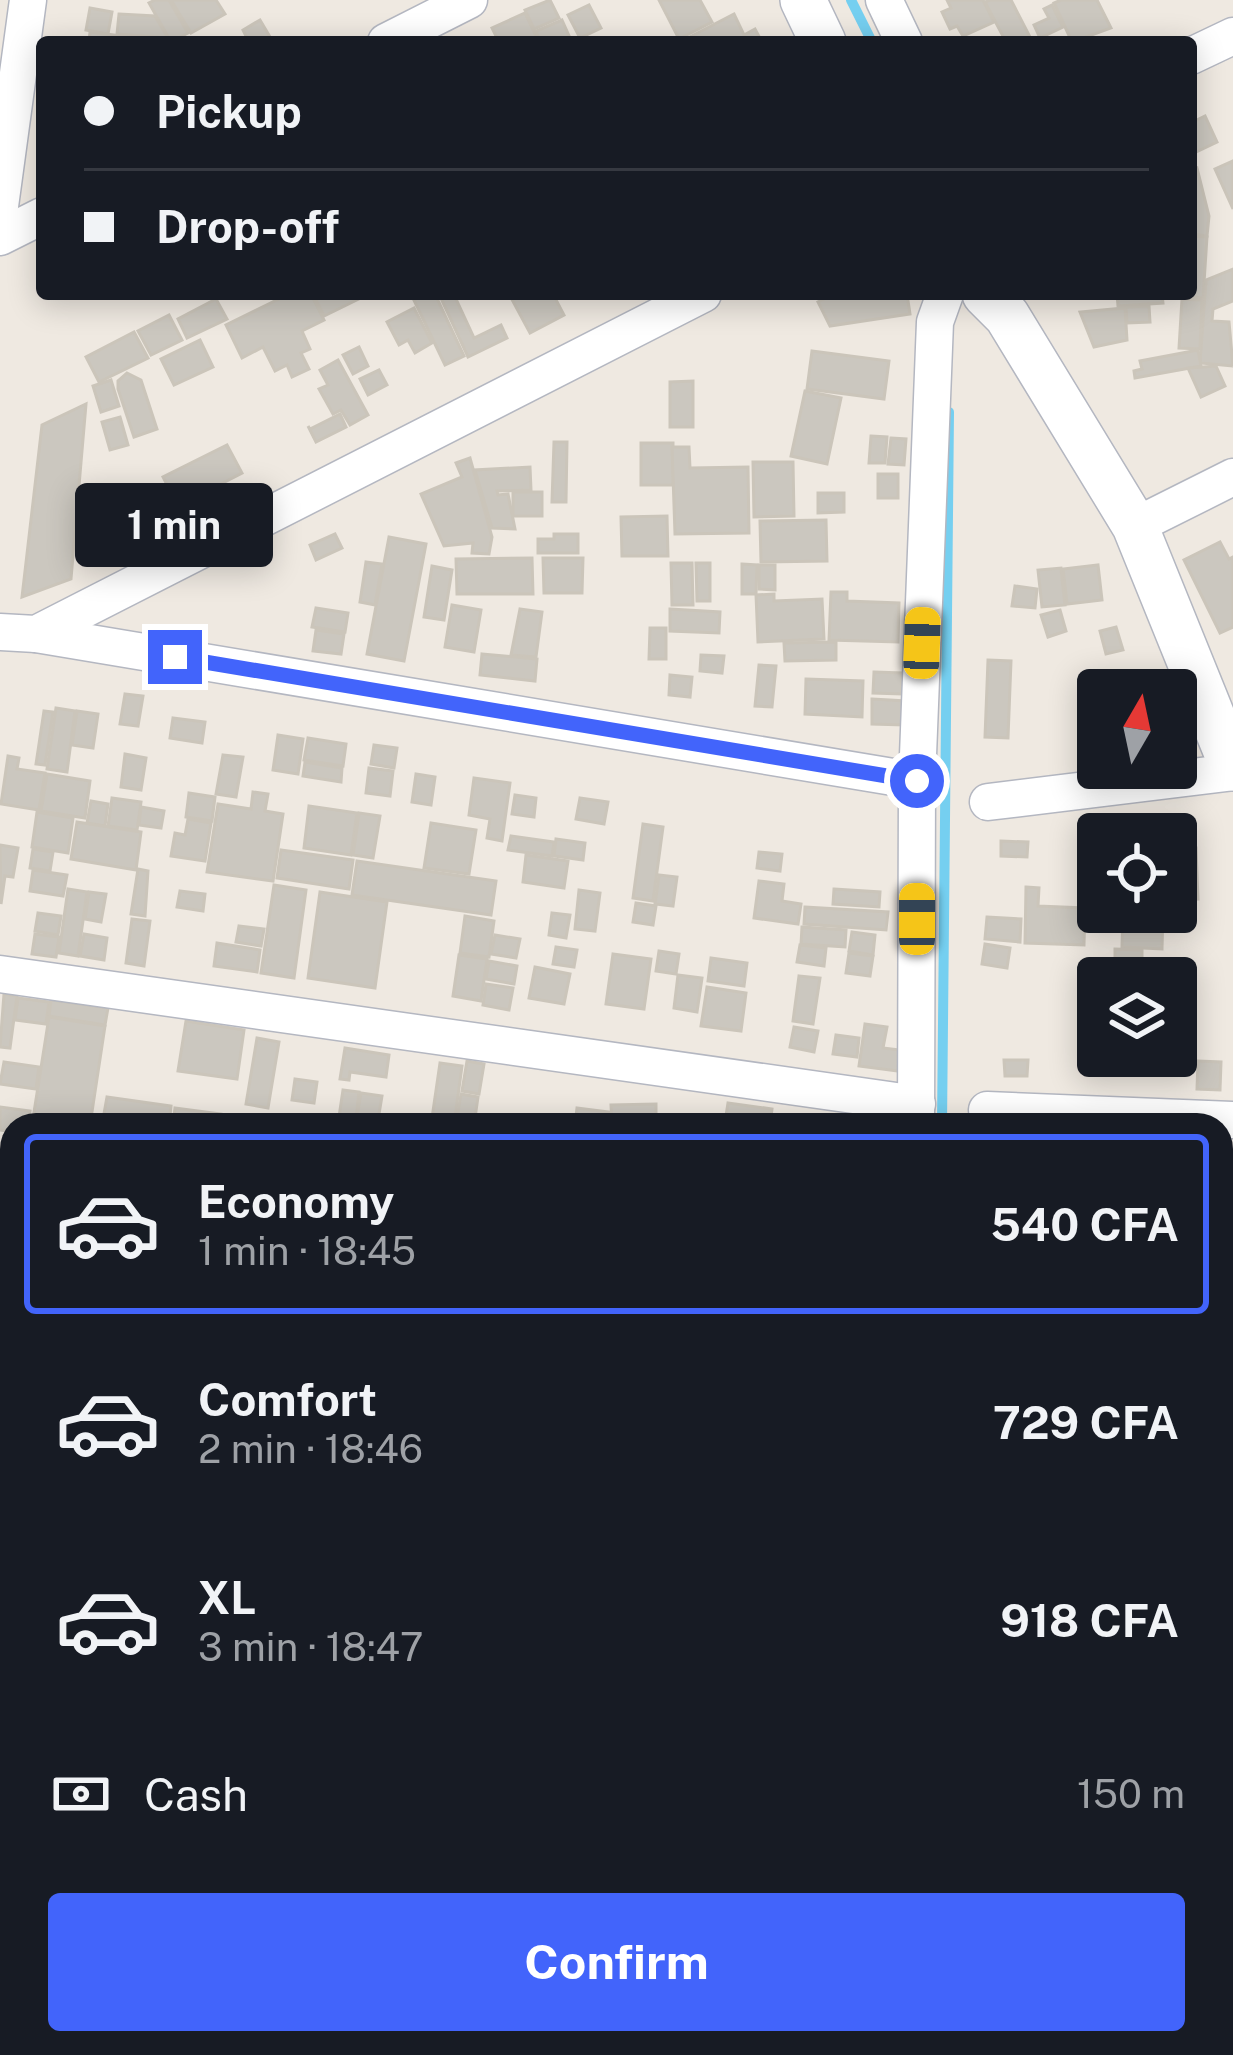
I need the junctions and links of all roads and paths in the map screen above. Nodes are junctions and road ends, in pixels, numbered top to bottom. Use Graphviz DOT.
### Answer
graph roads {
  1 [pos="28,0"];
  2 [pos="469,0"];
  3 [pos="803,0"];
  4 [pos="884,0"];
  5 [pos="398,36"];
  6 [pos="820,36"];
  7 [pos="901,36"];
  8 [pos="1233,36"];
  9 [pos="1197,53"];
  10 [pos="0,206"];
  11 [pos="36,219"];
  12 [pos="0,237"];
  13 [pos="691,300"];
  14 [pos="943,300"];
  15 [pos="991,300"];
  16 [pos="1233,477"];
  17 [pos="1135,526"];
  18 [pos="18,633"];
  19 [pos="1233,770"];
  20 [pos="917,781"];
  21 [pos="988,802"];
  22 [pos="0,974"];
  23 [pos="987,1109"];
  24 [pos="910,1113"];
  25 [pos="917,1113"];
  26 [pos="1076,1113"];
  1 -- 10 [label="street"];
  2 -- 5 [label="street"];
  3 -- 6 [label="street"];
  4 -- 7 [label="street"];
  8 -- 9 [label="street"];
  11 -- 12 [label="street"];
  13 -- 18 [label="street"];
  14 -- 20 [label="street"];
  15 -- 17 [label="street"];
  16 -- 17 [label="street"];
  17 -- 19 [label="street"];
  18 -- 20 [label="street"];
  19 -- 21 [label="street"];
  20 -- 25 [label="street"];
  22 -- 24 [label="street"];
  23 -- 26 [label="street"];
}
